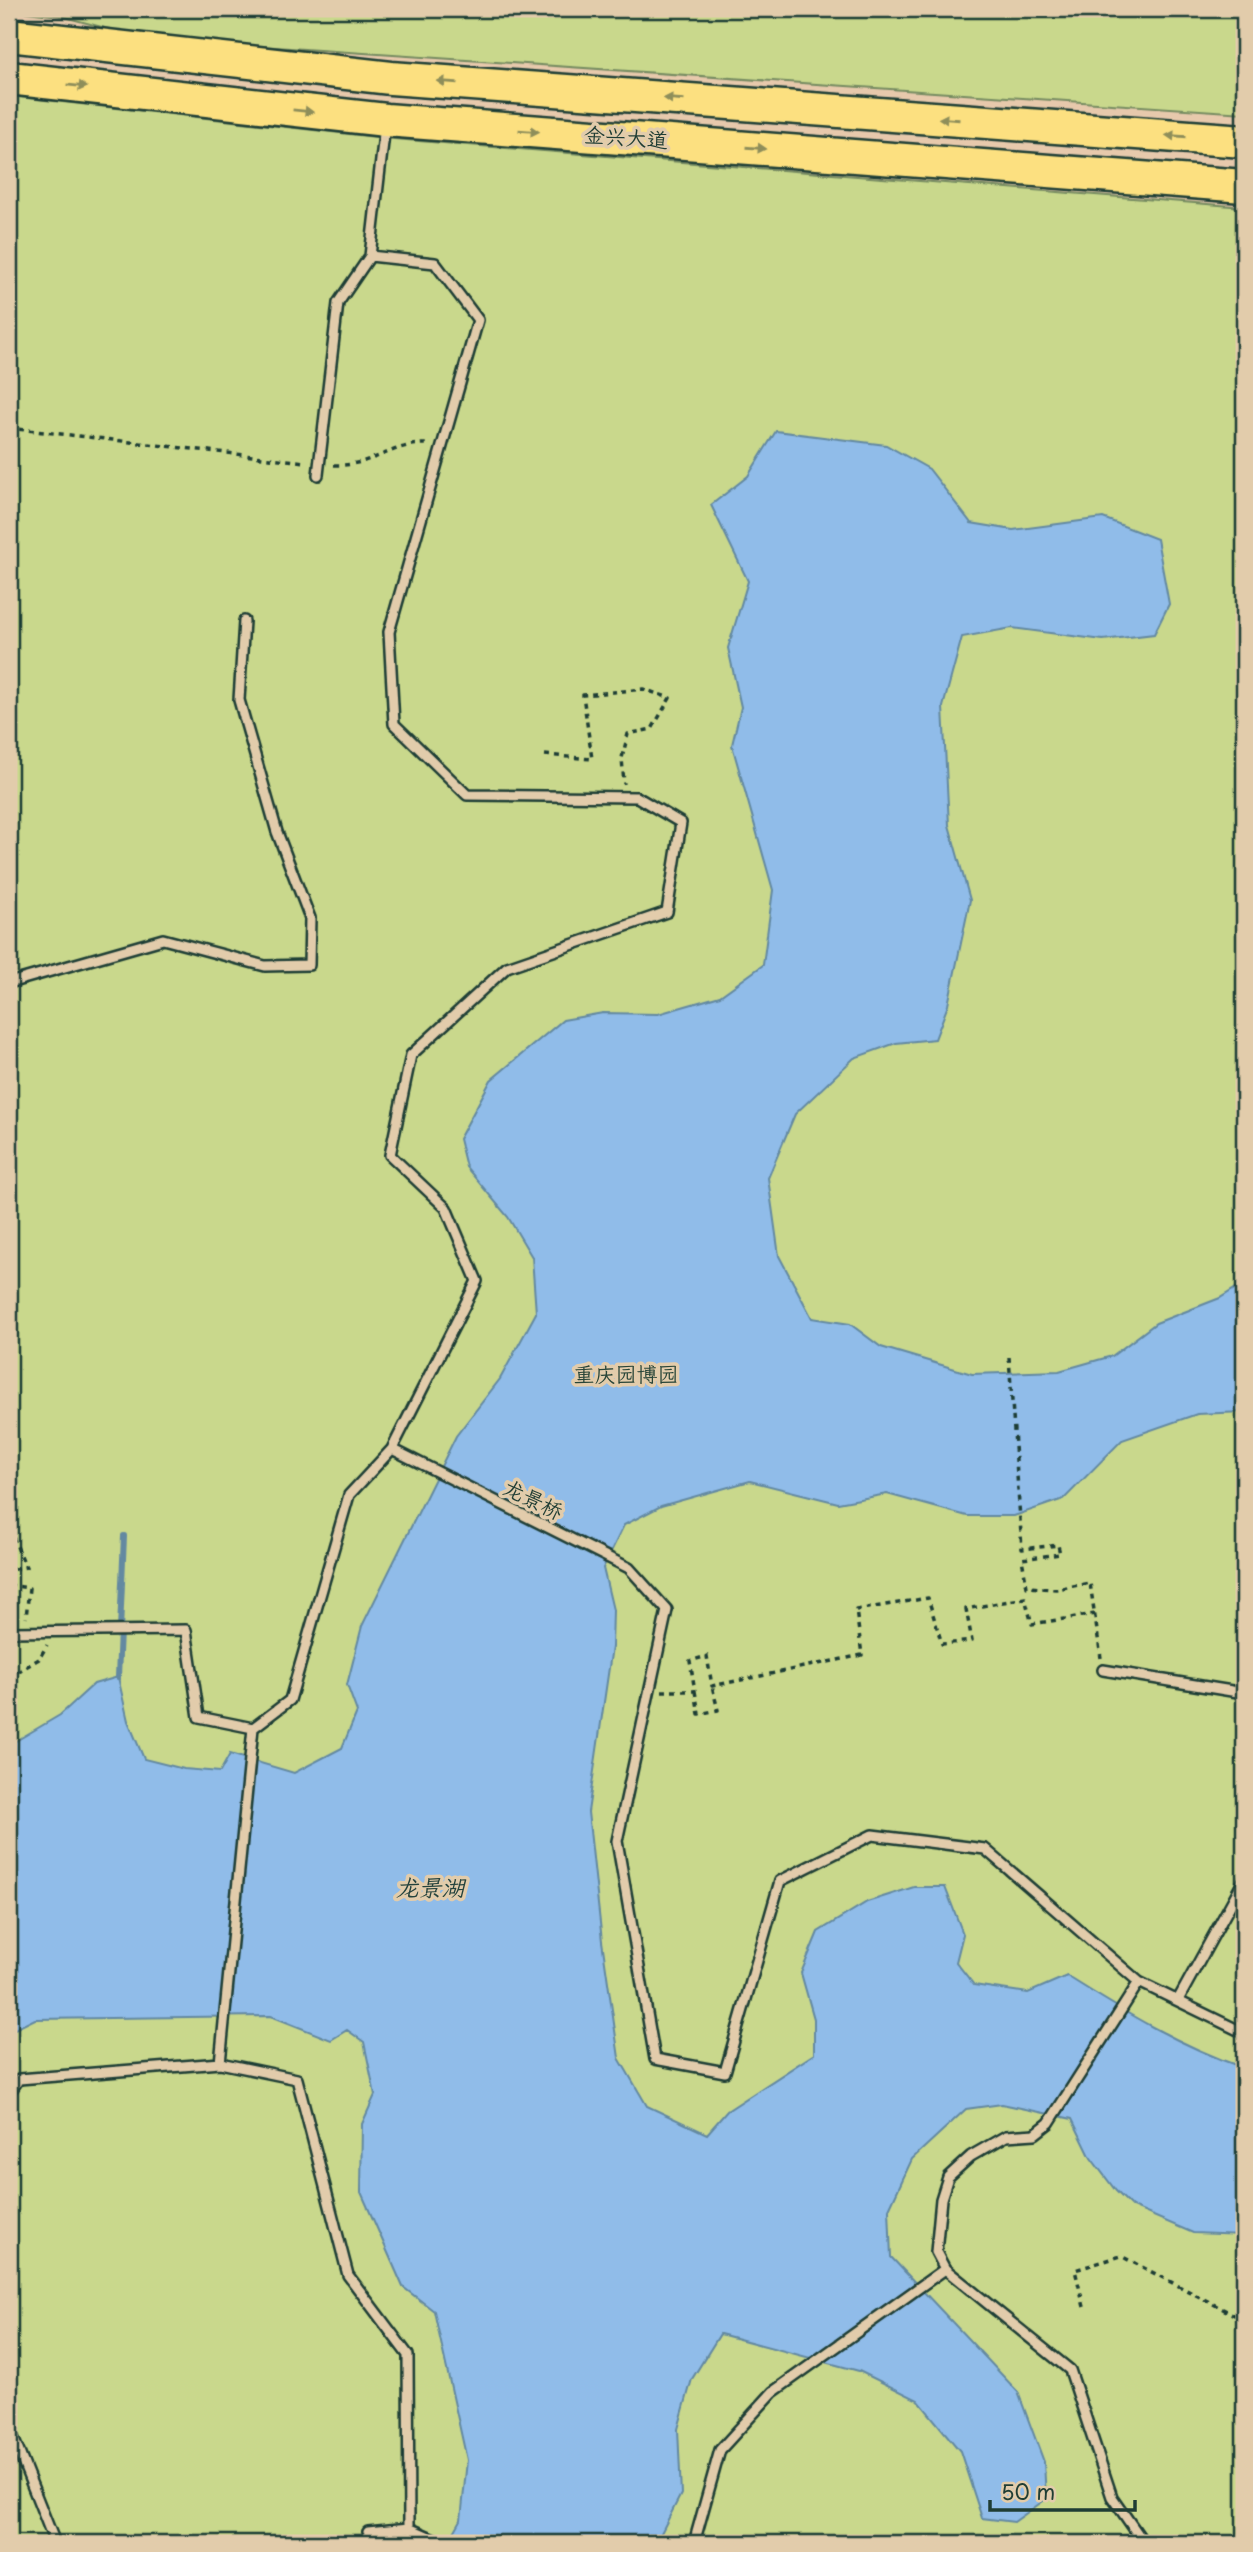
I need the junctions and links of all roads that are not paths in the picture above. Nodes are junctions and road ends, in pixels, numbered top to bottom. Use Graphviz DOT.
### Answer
graph roads {
  1 [pos="9,35"];
  2 [pos="9,78"];
  3 [pos="386,120"];
  4 [pos="1244,141"];
  5 [pos="1244,186"];
  6 [pos="370,256"];
  7 [pos="318,475"];
  8 [pos="244,621"];
  9 [pos="9,983"];
  10 [pos="392,1449"];
  11 [pos="9,1632"];
  12 [pos="1103,1670"];
  13 [pos="1244,1693"];
  14 [pos="253,1728"];
  15 [pos="1244,1880"];
  16 [pos="1139,1982"];
  17 [pos="1178,2000"];
  18 [pos="1244,2033"];
  19 [pos="220,2063"];
  20 [pos="9,2093"];
  21 [pos="945,2269"];
  22 [pos="9,2427"];
  23 [pos="409,2528"];
  24 [pos="368,2532"];
  25 [pos="55,2543"];
  26 [pos="443,2543"];
  27 [pos="694,2543"];
  28 [pos="1144,2543"];
  4 -- 1 [label="highway, 金兴大道, one-way"];
  2 -- 3 [label="highway, 金兴大道, one-way"];
  3 -- 5 [label="highway, 金兴大道, one-way"];
  3 -- 6 [label="lane"];
  6 -- 7 [label="lane"];
  6 -- 10 [label="lane"];
  8 -- 9 [label="lane"];
  10 -- 14 [label="lane"];
  10 -- 16 [label="lane, 龙景桥"];
  11 -- 14 [label="lane"];
  12 -- 13 [label="lane"];
  14 -- 19 [label="lane"];
  15 -- 17 [label="lane"];
  16 -- 17 [label="lane"];
  16 -- 21 [label="lane"];
  17 -- 18 [label="lane"];
  19 -- 20 [label="lane"];
  19 -- 23 [label="lane"];
  21 -- 27 [label="lane"];
  21 -- 28 [label="lane"];
  22 -- 25 [label="lane"];
  23 -- 24 [label="lane"];
  23 -- 26 [label="lane"];
}
